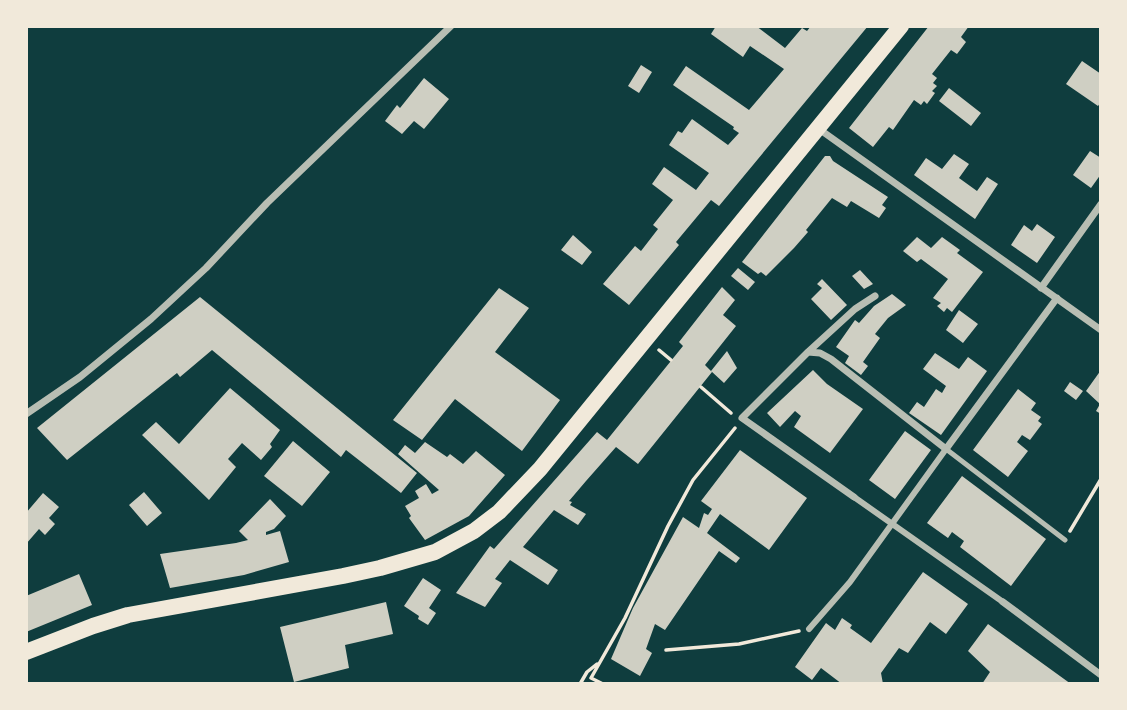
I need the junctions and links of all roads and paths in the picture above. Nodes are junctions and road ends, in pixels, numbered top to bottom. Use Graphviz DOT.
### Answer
graph roads {
  1 [pos="451,26"];
  2 [pos="901,26"];
  3 [pos="817,128"];
  4 [pos="1101,204"];
  5 [pos="1041,288"];
  6 [pos="875,296"];
  7 [pos="1057,298"];
  8 [pos="1101,330"];
  9 [pos="808,352"];
  10 [pos="701,387"];
  11 [pos="26,414"];
  12 [pos="741,420"];
  13 [pos="946,449"];
  14 [pos="1101,479"];
  15 [pos="854,497"];
  16 [pos="892,524"];
  17 [pos="1065,540"];
  18 [pos="1003,602"];
  19 [pos="809,629"];
  20 [pos="666,650"];
  21 [pos="26,652"];
  22 [pos="599,662"];
  23 [pos="1101,675"];
  24 [pos="580,684"];
  25 [pos="603,684"];
  1 -- 11 [label="street"];
  2 -- 3 [label="main road"];
  3 -- 5 [label="street"];
  3 -- 21 [label="main road"];
  4 -- 5 [label="street"];
  5 -- 7 [label="street"];
  6 -- 9 [label="street"];
  7 -- 8 [label="street"];
  7 -- 13 [label="street"];
  9 -- 12 [label="street"];
  9 -- 13 [label="street"];
  10 -- 12 [label="path"];
  12 -- 15 [label="street"];
  12 -- 22 [label="path"];
  13 -- 16 [label="street"];
  13 -- 17 [label="lane"];
  14 -- 17 [label="path"];
  15 -- 16 [label="street"];
  16 -- 18 [label="street"];
  16 -- 19 [label="street"];
  18 -- 23 [label="street"];
  19 -- 20 [label="path"];
  22 -- 24 [label="path"];
  22 -- 25 [label="path"];
}
